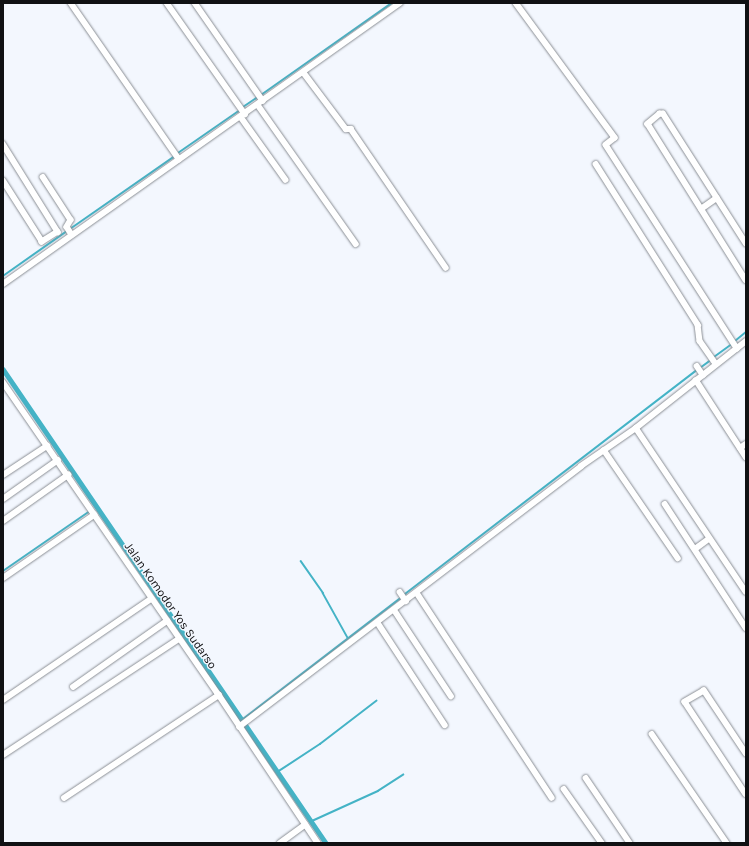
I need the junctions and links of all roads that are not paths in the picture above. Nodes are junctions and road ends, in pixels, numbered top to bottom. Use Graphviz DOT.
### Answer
graph roads {
  1 [pos="71,3"];
  2 [pos="167,3"];
  3 [pos="195,3"];
  4 [pos="400,3"];
  5 [pos="516,3"];
  6 [pos="304,73"];
  7 [pos="261,102"];
  8 [pos="242,112"];
  9 [pos="3,144"];
  10 [pos="177,156"];
  11 [pos="596,164"];
  12 [pos="43,178"];
  13 [pos="286,180"];
  14 [pos="3,181"];
  15 [pos="717,198"];
  16 [pos="701,208"];
  17 [pos="70,233"];
  18 [pos="48,240"];
  19 [pos="356,244"];
  20 [pos="746,244"];
  21 [pos="53,247"];
  22 [pos="446,268"];
  23 [pos="746,280"];
  24 [pos="3,284"];
  25 [pos="746,341"];
  26 [pos="734,345"];
  27 [pos="715,363"];
  28 [pos="696,380"];
  29 [pos="3,382"];
  30 [pos="5,388"];
  31 [pos="636,428"];
  32 [pos="746,444"];
  33 [pos="47,446"];
  34 [pos="740,448"];
  35 [pos="604,450"];
  36 [pos="746,457"];
  37 [pos="58,460"];
  38 [pos="68,475"];
  39 [pos="3,476"];
  40 [pos="3,499"];
  41 [pos="665,504"];
  42 [pos="92,512"];
  43 [pos="3,521"];
  44 [pos="709,539"];
  45 [pos="695,549"];
  46 [pos="678,558"];
  47 [pos="3,578"];
  48 [pos="746,592"];
  49 [pos="417,593"];
  50 [pos="151,599"];
  51 [pos="395,610"];
  52 [pos="167,621"];
  53 [pos="378,623"];
  54 [pos="746,628"];
  55 [pos="179,639"];
  56 [pos="72,687"];
  57 [pos="219,695"];
  58 [pos="451,696"];
  59 [pos="3,700"];
  60 [pos="445,725"];
  61 [pos="241,726"];
  62 [pos="652,734"];
  63 [pos="746,754"];
  64 [pos="3,755"];
  65 [pos="586,778"];
  66 [pos="564,789"];
  67 [pos="746,794"];
  68 [pos="64,798"];
  69 [pos="552,798"];
  70 [pos="305,825"];
  71 [pos="280,843"];
  72 [pos="318,843"];
  73 [pos="602,843"];
  74 [pos="629,843"];
  75 [pos="727,843"];
  1 -- 10 [label="street"];
  2 -- 8 [label="street"];
  3 -- 7 [label="street"];
  4 -- 6 [label="street"];
  5 -- 26 [label="street"];
  6 -- 7 [label="street"];
  6 -- 22 [label="street"];
  7 -- 8 [label="street"];
  7 -- 19 [label="street"];
  8 -- 10 [label="street"];
  8 -- 13 [label="street"];
  9 -- 18 [label="street"];
  10 -- 17 [label="street"];
  11 -- 27 [label="street"];
  12 -- 17 [label="street"];
  14 -- 18 [label="street"];
  15 -- 16 [label="street"];
  15 -- 16 [label="street"];
  15 -- 20 [label="street"];
  16 -- 23 [label="street"];
  17 -- 21 [label="street"];
  18 -- 21 [label="street"];
  21 -- 24 [label="street"];
  25 -- 26 [label="street"];
  26 -- 27 [label="street"];
  27 -- 28 [label="street"];
  28 -- 31 [label="street"];
  28 -- 34 [label="street"];
  29 -- 30 [label="street, Jalan Komodor Yos Sudarso"];
  30 -- 33 [label="street, Jalan Komodor Yos Sudarso"];
  31 -- 35 [label="street"];
  31 -- 44 [label="street"];
  32 -- 34 [label="street"];
  33 -- 37 [label="street, Jalan Komodor Yos Sudarso"];
  33 -- 39 [label="street"];
  34 -- 36 [label="street"];
  35 -- 46 [label="street"];
  35 -- 49 [label="street"];
  37 -- 38 [label="street, Jalan Komodor Yos Sudarso"];
  37 -- 40 [label="street"];
  38 -- 42 [label="street, Jalan Komodor Yos Sudarso"];
  38 -- 43 [label="street"];
  41 -- 45 [label="street"];
  42 -- 47 [label="street"];
  42 -- 50 [label="street, Jalan Komodor Yos Sudarso"];
  44 -- 45 [label="street"];
  44 -- 48 [label="street"];
  45 -- 54 [label="street"];
  49 -- 51 [label="street"];
  49 -- 69 [label="street"];
  50 -- 52 [label="street, Jalan Komodor Yos Sudarso"];
  50 -- 59 [label="street"];
  51 -- 53 [label="street"];
  51 -- 58 [label="street"];
  52 -- 55 [label="street, Jalan Komodor Yos Sudarso"];
  52 -- 56 [label="street"];
  53 -- 60 [label="street"];
  53 -- 61 [label="street"];
  55 -- 57 [label="street, Jalan Komodor Yos Sudarso"];
  55 -- 64 [label="street"];
  57 -- 61 [label="street, Jalan Komodor Yos Sudarso"];
  57 -- 68 [label="street"];
  61 -- 70 [label="street, Jalan Komodor Yos Sudarso"];
  62 -- 75 [label="street"];
  63 -- 67 [label="street"];
  65 -- 74 [label="street"];
  66 -- 73 [label="street"];
  70 -- 71 [label="street"];
  70 -- 72 [label="street, Jalan Komodor Yos Sudarso"];
}
